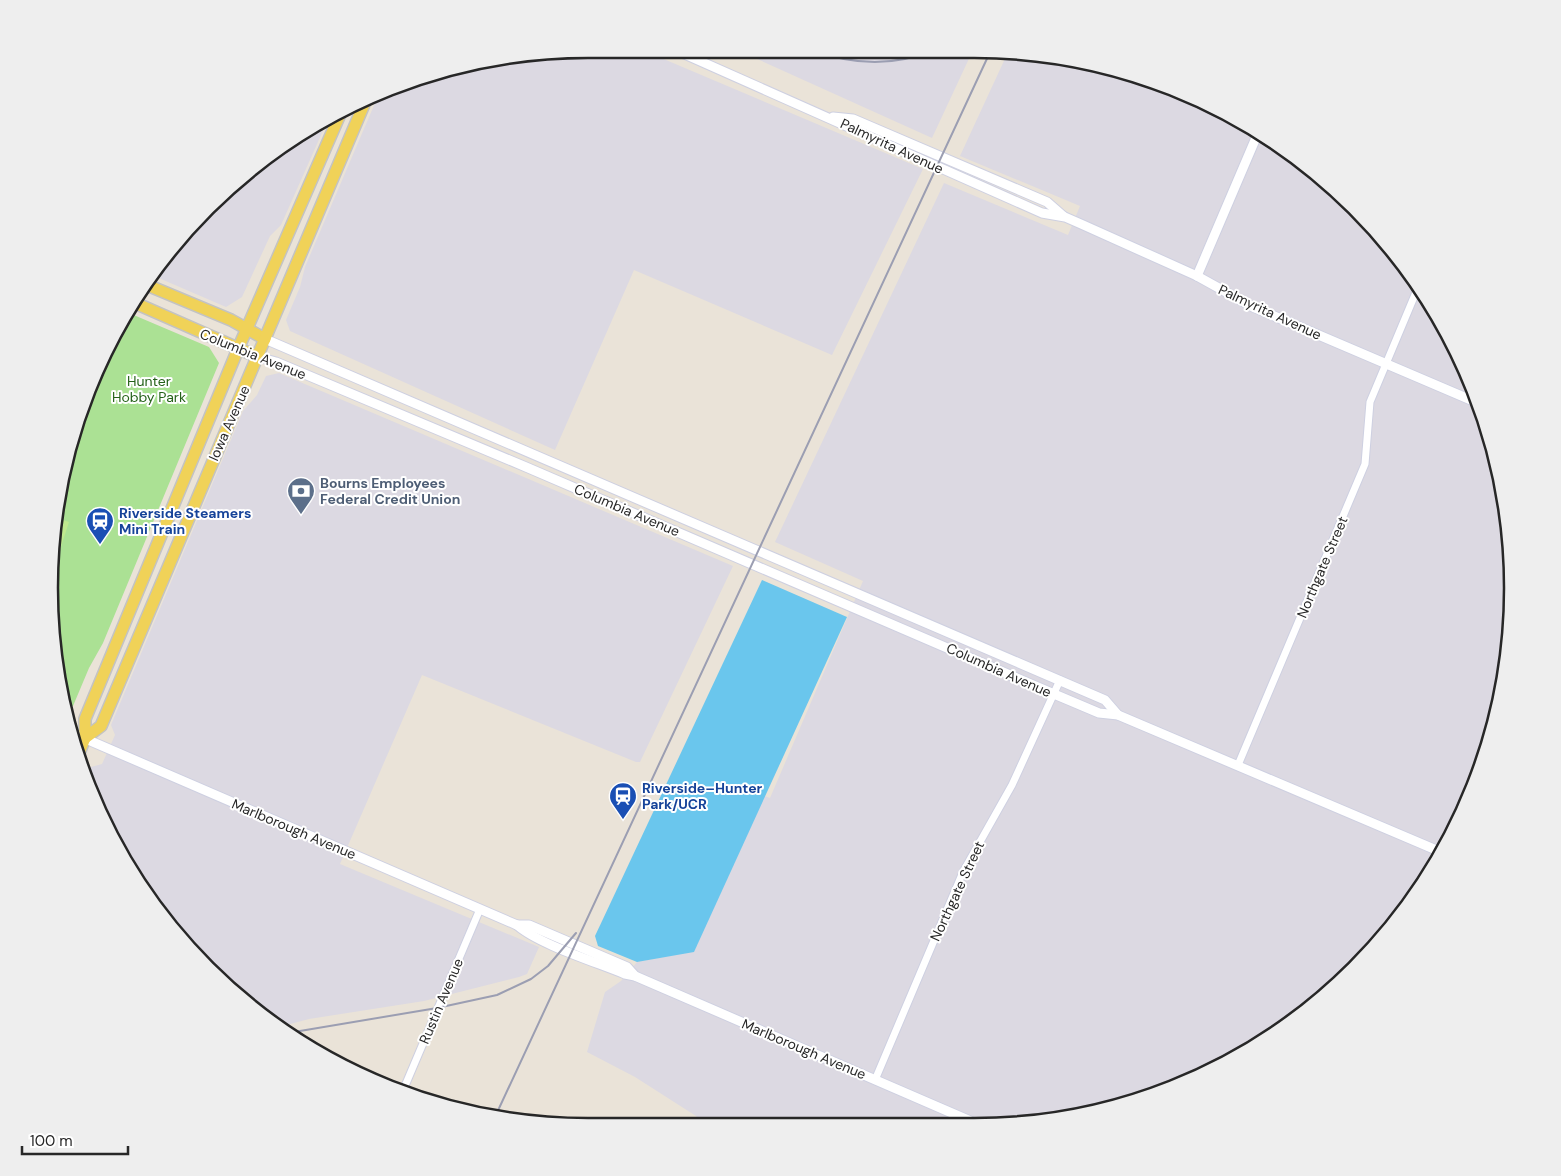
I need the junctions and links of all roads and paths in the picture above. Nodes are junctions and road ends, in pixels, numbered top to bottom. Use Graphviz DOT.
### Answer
graph roads {
  1 [pos="694,58"];
  2 [pos="363,108"];
  3 [pos="337,121"];
  4 [pos="1255,139"];
  5 [pos="1197,276"];
  6 [pos="151,287"];
  7 [pos="1415,295"];
  8 [pos="139,306"];
  9 [pos="248,328"];
  10 [pos="265,339"];
  11 [pos="238,349"];
  12 [pos="258,357"];
  13 [pos="1385,364"];
  14 [pos="1468,399"];
  15 [pos="436,411"];
  16 [pos="428,427"];
  17 [pos="473,427"];
  18 [pos="467,443"];
  19 [pos="641,500"];
  20 [pos="635,514"];
  21 [pos="941,630"];
  22 [pos="936,643"];
  23 [pos="1060,680"];
  24 [pos="1054,694"];
  25 [pos="1118,715"];
  26 [pos="79,736"];
  27 [pos="85,738"];
  28 [pos="82,745"];
  29 [pos="1238,765"];
  30 [pos="1434,849"];
  31 [pos="480,909"];
  32 [pos="875,1080"];
  33 [pos="405,1086"];
  34 [pos="963,1118"];
  1 -- 5 [label="street, Palmyrita Avenue"];
  2 -- 10 [label="main road, Iowa Avenue"];
  3 -- 9 [label="main road, Iowa Avenue"];
  4 -- 5 [label="street"];
  5 -- 13 [label="street, Palmyrita Avenue"];
  6 -- 9 [label="main road, Columbia Avenue"];
  7 -- 13 [label="street, Northgate Street"];
  8 -- 11 [label="main road, Columbia Avenue"];
  9 -- 10 [label="main road, Columbia Avenue"];
  9 -- 11 [label="main road, Iowa Avenue"];
  10 -- 12 [label="main road, Iowa Avenue"];
  10 -- 15 [label="street, Columbia Avenue"];
  11 -- 12 [label="main road, Columbia Avenue"];
  11 -- 27 [label="main road, Iowa Avenue"];
  12 -- 16 [label="street, Columbia Avenue"];
  12 -- 27 [label="main road, Iowa Avenue"];
  13 -- 14 [label="street, Palmyrita Avenue"];
  13 -- 29 [label="street, Northgate Street"];
  15 -- 16 [label="street"];
  15 -- 17 [label="street, Columbia Avenue"];
  16 -- 18 [label="street, Columbia Avenue"];
  17 -- 18 [label="street"];
  17 -- 19 [label="street, Columbia Avenue"];
  18 -- 20 [label="street, Columbia Avenue"];
  19 -- 20 [label="street"];
  19 -- 21 [label="street, Columbia Avenue"];
  20 -- 22 [label="street, Columbia Avenue"];
  21 -- 22 [label="street"];
  21 -- 23 [label="street, Columbia Avenue"];
  22 -- 24 [label="street, Columbia Avenue"];
  23 -- 24 [label="street, Northgate Street"];
  23 -- 25 [label="street, Columbia Avenue"];
  24 -- 25 [label="street, Columbia Avenue"];
  24 -- 32 [label="street, Northgate Street"];
  25 -- 29 [label="street, Columbia Avenue"];
  26 -- 27 [label="street, Marlborough Avenue"];
  27 -- 28 [label="main road, Iowa Avenue"];
  27 -- 31 [label="street, Marlborough Avenue"];
  29 -- 30 [label="street, Columbia Avenue"];
  31 -- 32 [label="street, Marlborough Avenue"];
  31 -- 33 [label="street, Rustin Avenue"];
  32 -- 34 [label="street, Marlborough Avenue"];
}
